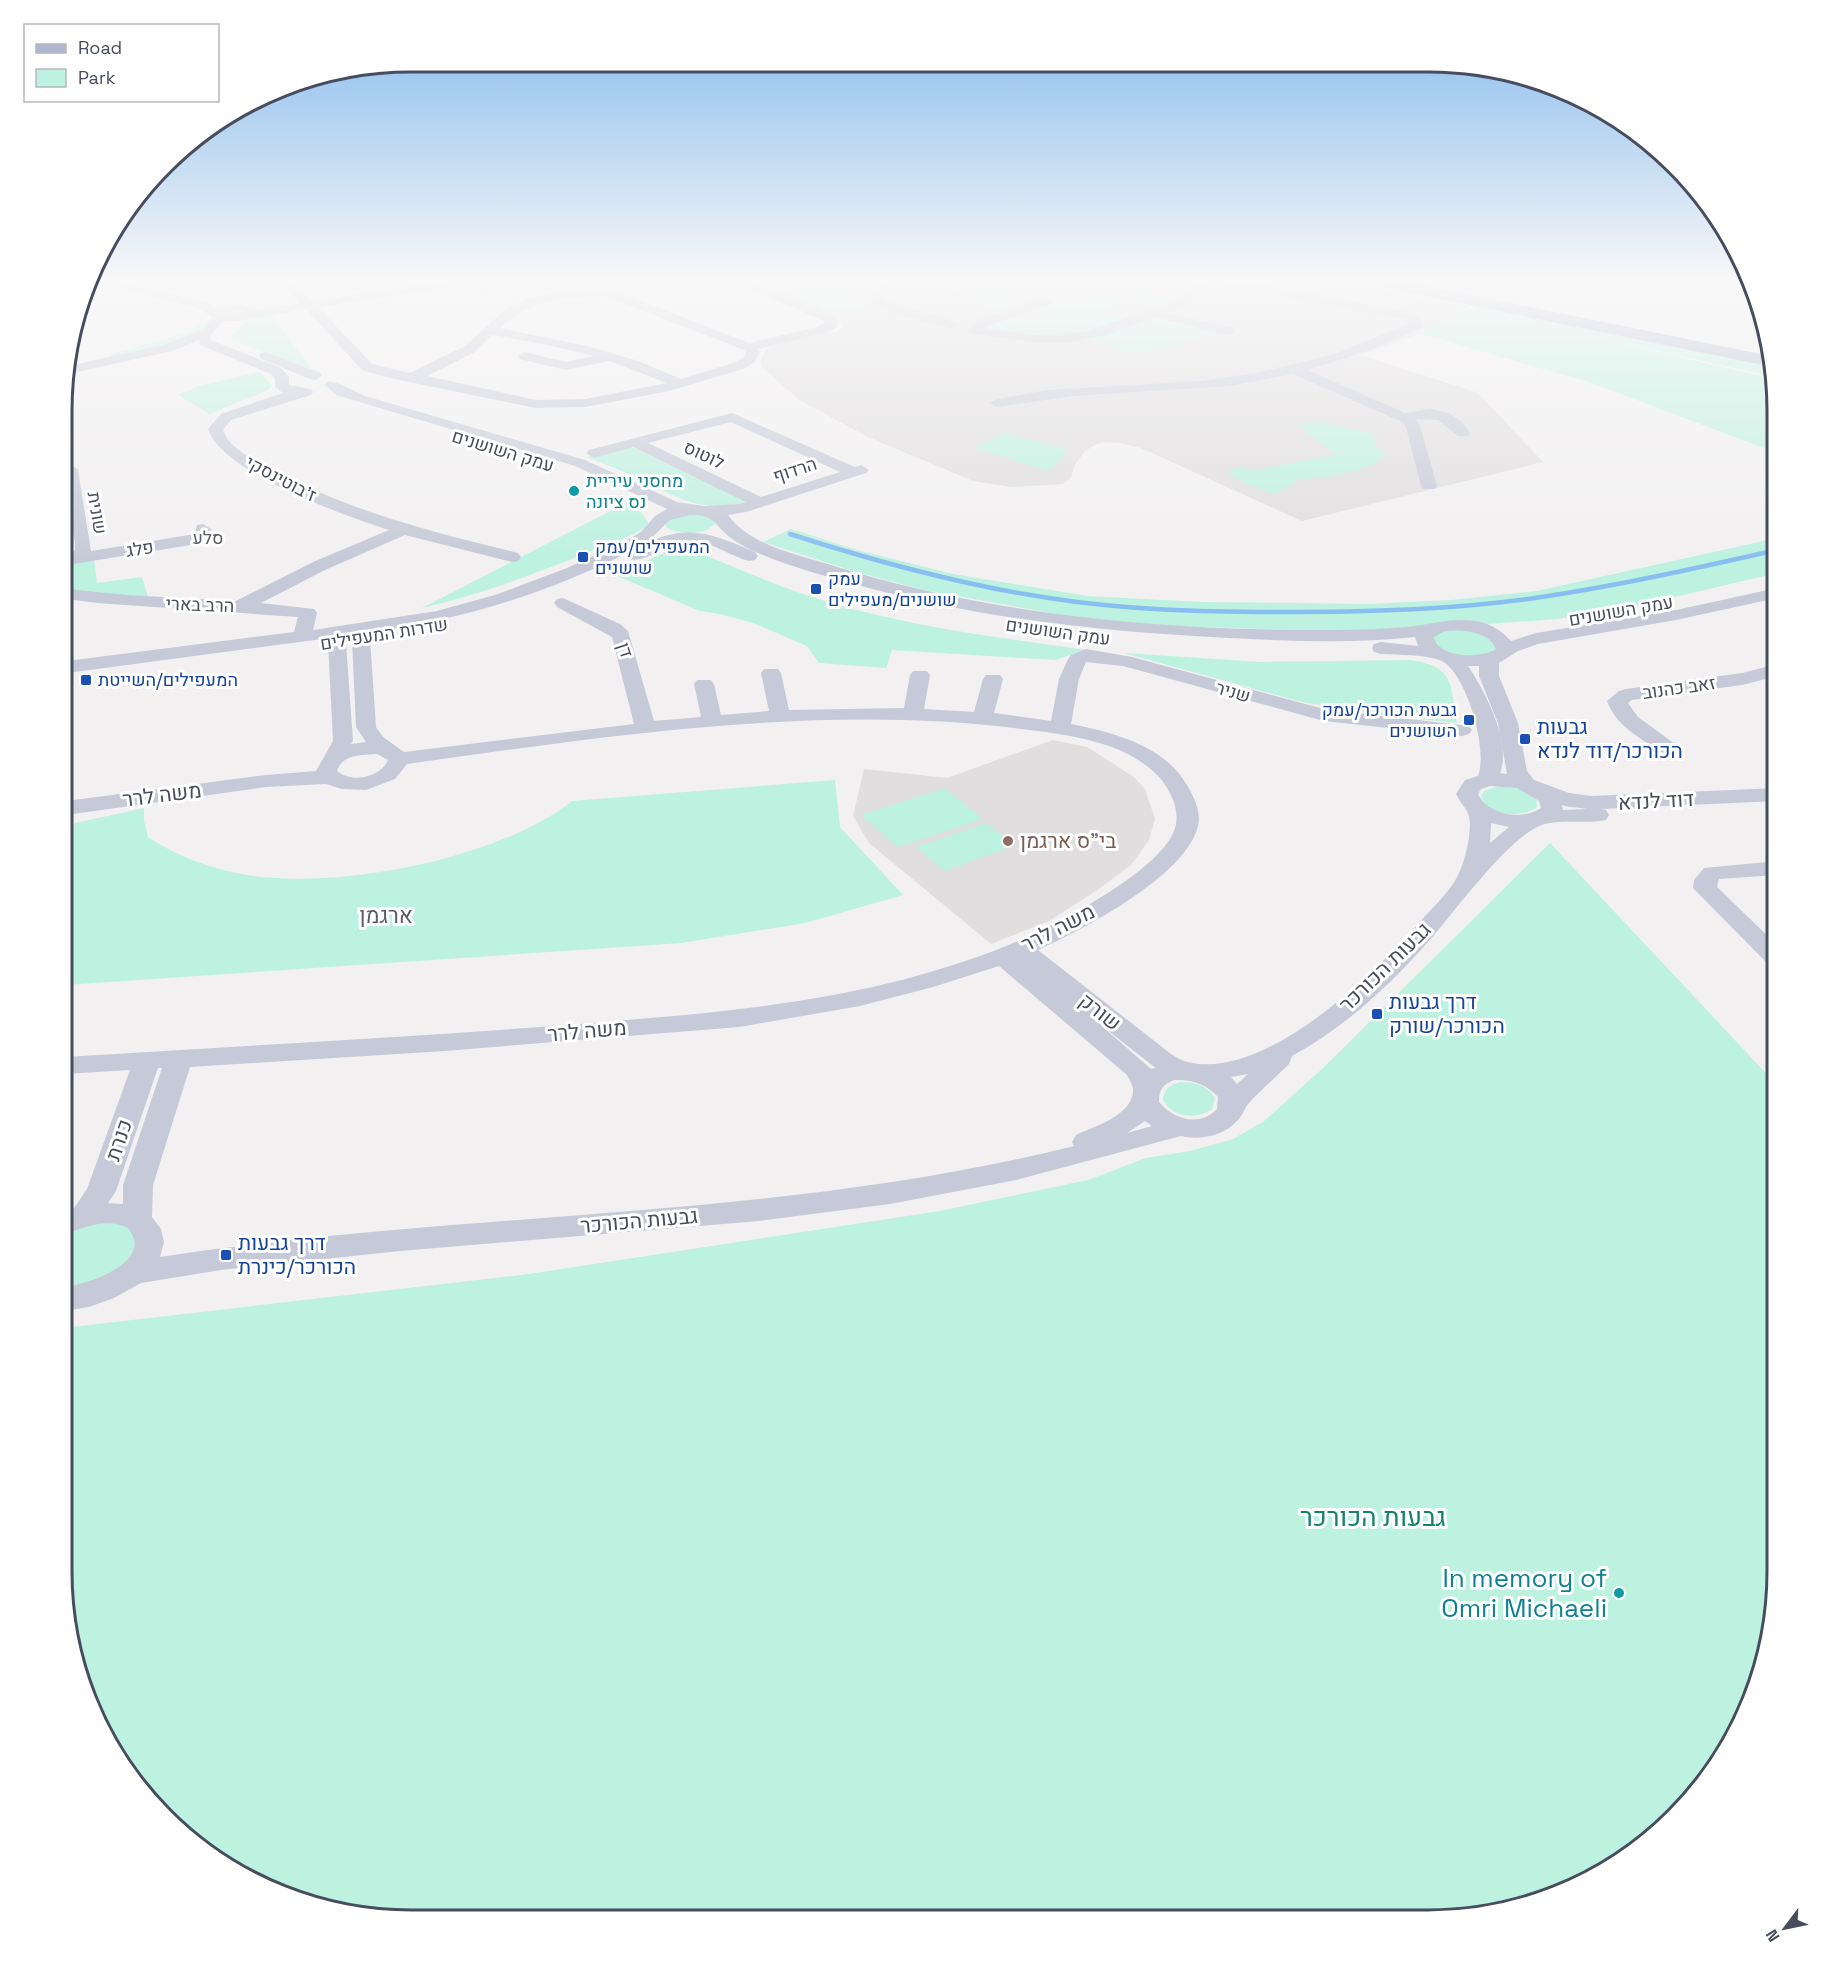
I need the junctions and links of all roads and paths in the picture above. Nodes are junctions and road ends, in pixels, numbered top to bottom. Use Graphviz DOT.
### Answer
graph roads {
  1 [pos="280,375"];
  2 [pos="347,375"];
  3 [pos="405,375"];
  4 [pos="416,375"];
  5 [pos="659,375"];
  6 [pos="704,375"];
  7 [pos="1257,375"];
  8 [pos="1309,375"];
  9 [pos="317,376"];
  10 [pos="342,377"];
  11 [pos="413,377"];
  12 [pos="678,383"];
  13 [pos="283,387"];
  14 [pos="302,392"];
  15 [pos="997,403"];
  16 [pos="253,406"];
  17 [pos="1404,417"];
  18 [pos="1463,433"];
  19 [pos="633,442"];
  20 [pos="594,453"];
  21 [pos="857,471"];
  22 [pos="72,481"];
  23 [pos="1429,486"];
  24 [pos="759,502"];
  25 [pos="740,508"];
  26 [pos="696,511"];
  27 [pos="658,522"];
  28 [pos="723,522"];
  29 [pos="202,529"];
  30 [pos="402,530"];
  31 [pos="690,536"];
  32 [pos="512,557"];
  33 [pos="72,559"];
  34 [pos="72,560"];
  35 [pos="1767,581"];
  36 [pos="72,595"];
  37 [pos="1767,595"];
  38 [pos="562,603"];
  39 [pos="241,606"];
  40 [pos="1462,626"];
  41 [pos="421,630"];
  42 [pos="1429,630"];
  43 [pos="302,637"];
  44 [pos="348,637"];
  45 [pos="260,653"];
  46 [pos="1443,655"];
  47 [pos="1498,655"];
  48 [pos="364,662"];
  49 [pos="72,666"];
  50 [pos="338,672"];
  51 [pos="771,673"];
  52 [pos="920,675"];
  53 [pos="1767,676"];
  54 [pos="72,677"];
  55 [pos="993,679"];
  56 [pos="704,684"];
  57 [pos="913,713"];
  58 [pos="780,715"];
  59 [pos="983,717"];
  60 [pos="712,722"];
  61 [pos="1060,728"];
  62 [pos="646,729"];
  63 [pos="1462,730"];
  64 [pos="1668,748"];
  65 [pos="393,754"];
  66 [pos="330,769"];
  67 [pos="1487,780"];
  68 [pos="1532,786"];
  69 [pos="1767,795"];
  70 [pos="1767,806"];
  71 [pos="72,807"];
  72 [pos="1478,810"];
  73 [pos="1537,819"];
  74 [pos="1767,869"];
  75 [pos="1468,879"];
  76 [pos="1767,950"];
  77 [pos="1011,952"];
  78 [pos="1293,1045"];
  79 [pos="179,1059"];
  80 [pos="147,1061"];
  81 [pos="72,1065"];
  82 [pos="1191,1072"];
  83 [pos="1145,1095"];
  84 [pos="1233,1103"];
  85 [pos="1181,1127"];
  86 [pos="1004,1171"];
  87 [pos="74,1219"];
  88 [pos="143,1231"];
  89 [pos="273,1251"];
  90 [pos="132,1273"];
  91 [pos="72,1298"];
  1 -- 13 [label="street"];
  2 -- 10 [label="street"];
  3 -- 11 [label="street"];
  4 -- 11 [label="street"];
  5 -- 12 [label="street"];
  6 -- 12 [label="street"];
  7 -- 15 [label="street"];
  8 -- 17 [label="street"];
  9 -- 10 [label="street, עמק השושנים"];
  9 -- 13 [label="street, ז'בוטינסקי"];
  10 -- 14 [label="street, ז'בוטינסקי"];
  10 -- 26 [label="street, עמק השושנים"];
  11 -- 12 [label="street"];
  13 -- 14 [label="street, עמק השושנים"];
  13 -- 16 [label="street, ז'בוטינסקי"];
  14 -- 16 [label="street, ז'בוטינסקי"];
  14 -- 27 [label="street, עמק השושנים"];
  16 -- 30 [label="street, ז'בוטינסקי"];
  17 -- 18 [label="street"];
  17 -- 23 [label="street"];
  19 -- 20 [label="street, לוטוס"];
  19 -- 21 [label="street, לוטוס"];
  19 -- 24 [label="street, לוטוס"];
  21 -- 24 [label="street, הרדוף"];
  22 -- 33 [label="street, שונית"];
  24 -- 25 [label="street, הרדוף"];
  25 -- 26 [label="street, הרדוף"];
  25 -- 28 [label="street, הרדוף"];
  26 -- 27 [label="street"];
  26 -- 28 [label="street, עמק השושנים"];
  27 -- 31 [label="street, עמק השושנים"];
  27 -- 44 [label="street, שדרות המעפילים"];
  28 -- 31 [label="street, שדרות המעפילים"];
  28 -- 42 [label="street, עמק השושנים"];
  29 -- 34 [label="street, פלג"];
  30 -- 32 [label="street, ז'בוטינסקי"];
  30 -- 39 [label="street"];
  31 -- 41 [label="street, שדרות המעפילים"];
  31 -- 46 [label="street, עמק השושנים"];
  35 -- 40 [label="street, עמק השושנים"];
  36 -- 39 [label="street, הרב בארי"];
  37 -- 47 [label="street, עמק השושנים"];
  38 -- 62 [label="street, דן"];
  39 -- 43 [label="street, הרב בארי"];
  40 -- 42 [label="street, עמק השושנים"];
  40 -- 47 [label="street"];
  41 -- 44 [label="street, שדרות המעפילים"];
  41 -- 48 [label="street"];
  42 -- 46 [label="street"];
  43 -- 44 [label="street, שדרות המעפילים"];
  43 -- 49 [label="street, שדרות המעפילים"];
  44 -- 45 [label="street, שדרות המעפילים"];
  44 -- 48 [label="street"];
  44 -- 50 [label="street"];
  45 -- 50 [label="street"];
  45 -- 54 [label="street, שדרות המעפילים"];
  46 -- 47 [label="street, עמק השושנים"];
  46 -- 67 [label="street"];
  47 -- 68 [label="street"];
  48 -- 65 [label="street"];
  50 -- 66 [label="street"];
  51 -- 58 [label="street"];
  52 -- 57 [label="street"];
  53 -- 64 [label="street, זאב כהנוב"];
  55 -- 59 [label="street"];
  56 -- 60 [label="street"];
  57 -- 58 [label="street, משה לרר"];
  57 -- 59 [label="street, משה לרר"];
  58 -- 60 [label="street, משה לרר"];
  59 -- 61 [label="street, משה לרר"];
  60 -- 62 [label="street, משה לרר"];
  61 -- 63 [label="street, שניר"];
  61 -- 77 [label="street, משה לרר"];
  62 -- 65 [label="street, משה לרר"];
  65 -- 66 [label="street, משה לרר"];
  65 -- 66 [label="street"];
  66 -- 71 [label="street, משה לרר"];
  67 -- 68 [label="street, דוד לנדא"];
  67 -- 72 [label="street, גבעות הכורכר"];
  68 -- 69 [label="street, דוד לנדא"];
  68 -- 73 [label="street"];
  70 -- 73 [label="street, דוד לנדא"];
  72 -- 73 [label="street, דוד לנדא"];
  72 -- 75 [label="street, גבעות הכורכר"];
  73 -- 75 [label="street, גבעות הכורכר"];
  74 -- 76 [label="street"];
  75 -- 78 [label="street, גבעות הכורכר"];
  77 -- 79 [label="street, משה לרר"];
  77 -- 82 [label="street, שורק"];
  77 -- 83 [label="street, שורק"];
  78 -- 82 [label="street, גבעות הכורכר"];
  78 -- 84 [label="street, גבעות הכורכר"];
  79 -- 80 [label="street, משה לרר"];
  79 -- 88 [label="street, כנרת"];
  80 -- 81 [label="street, משה לרר"];
  80 -- 87 [label="street, כנרת"];
  82 -- 83 [label="street"];
  82 -- 84 [label="street"];
  83 -- 85 [label="street"];
  83 -- 86 [label="street, גבעות הכורכר"];
  84 -- 85 [label="street"];
  85 -- 86 [label="street, גבעות הכורכר"];
  86 -- 89 [label="street, גבעות הכורכר"];
  87 -- 88 [label="street, גבעות הכורכר"];
  88 -- 89 [label="street, גבעות הכורכר"];
  88 -- 90 [label="street"];
  89 -- 90 [label="street, גבעות הכורכר"];
  90 -- 91 [label="street"];
}
